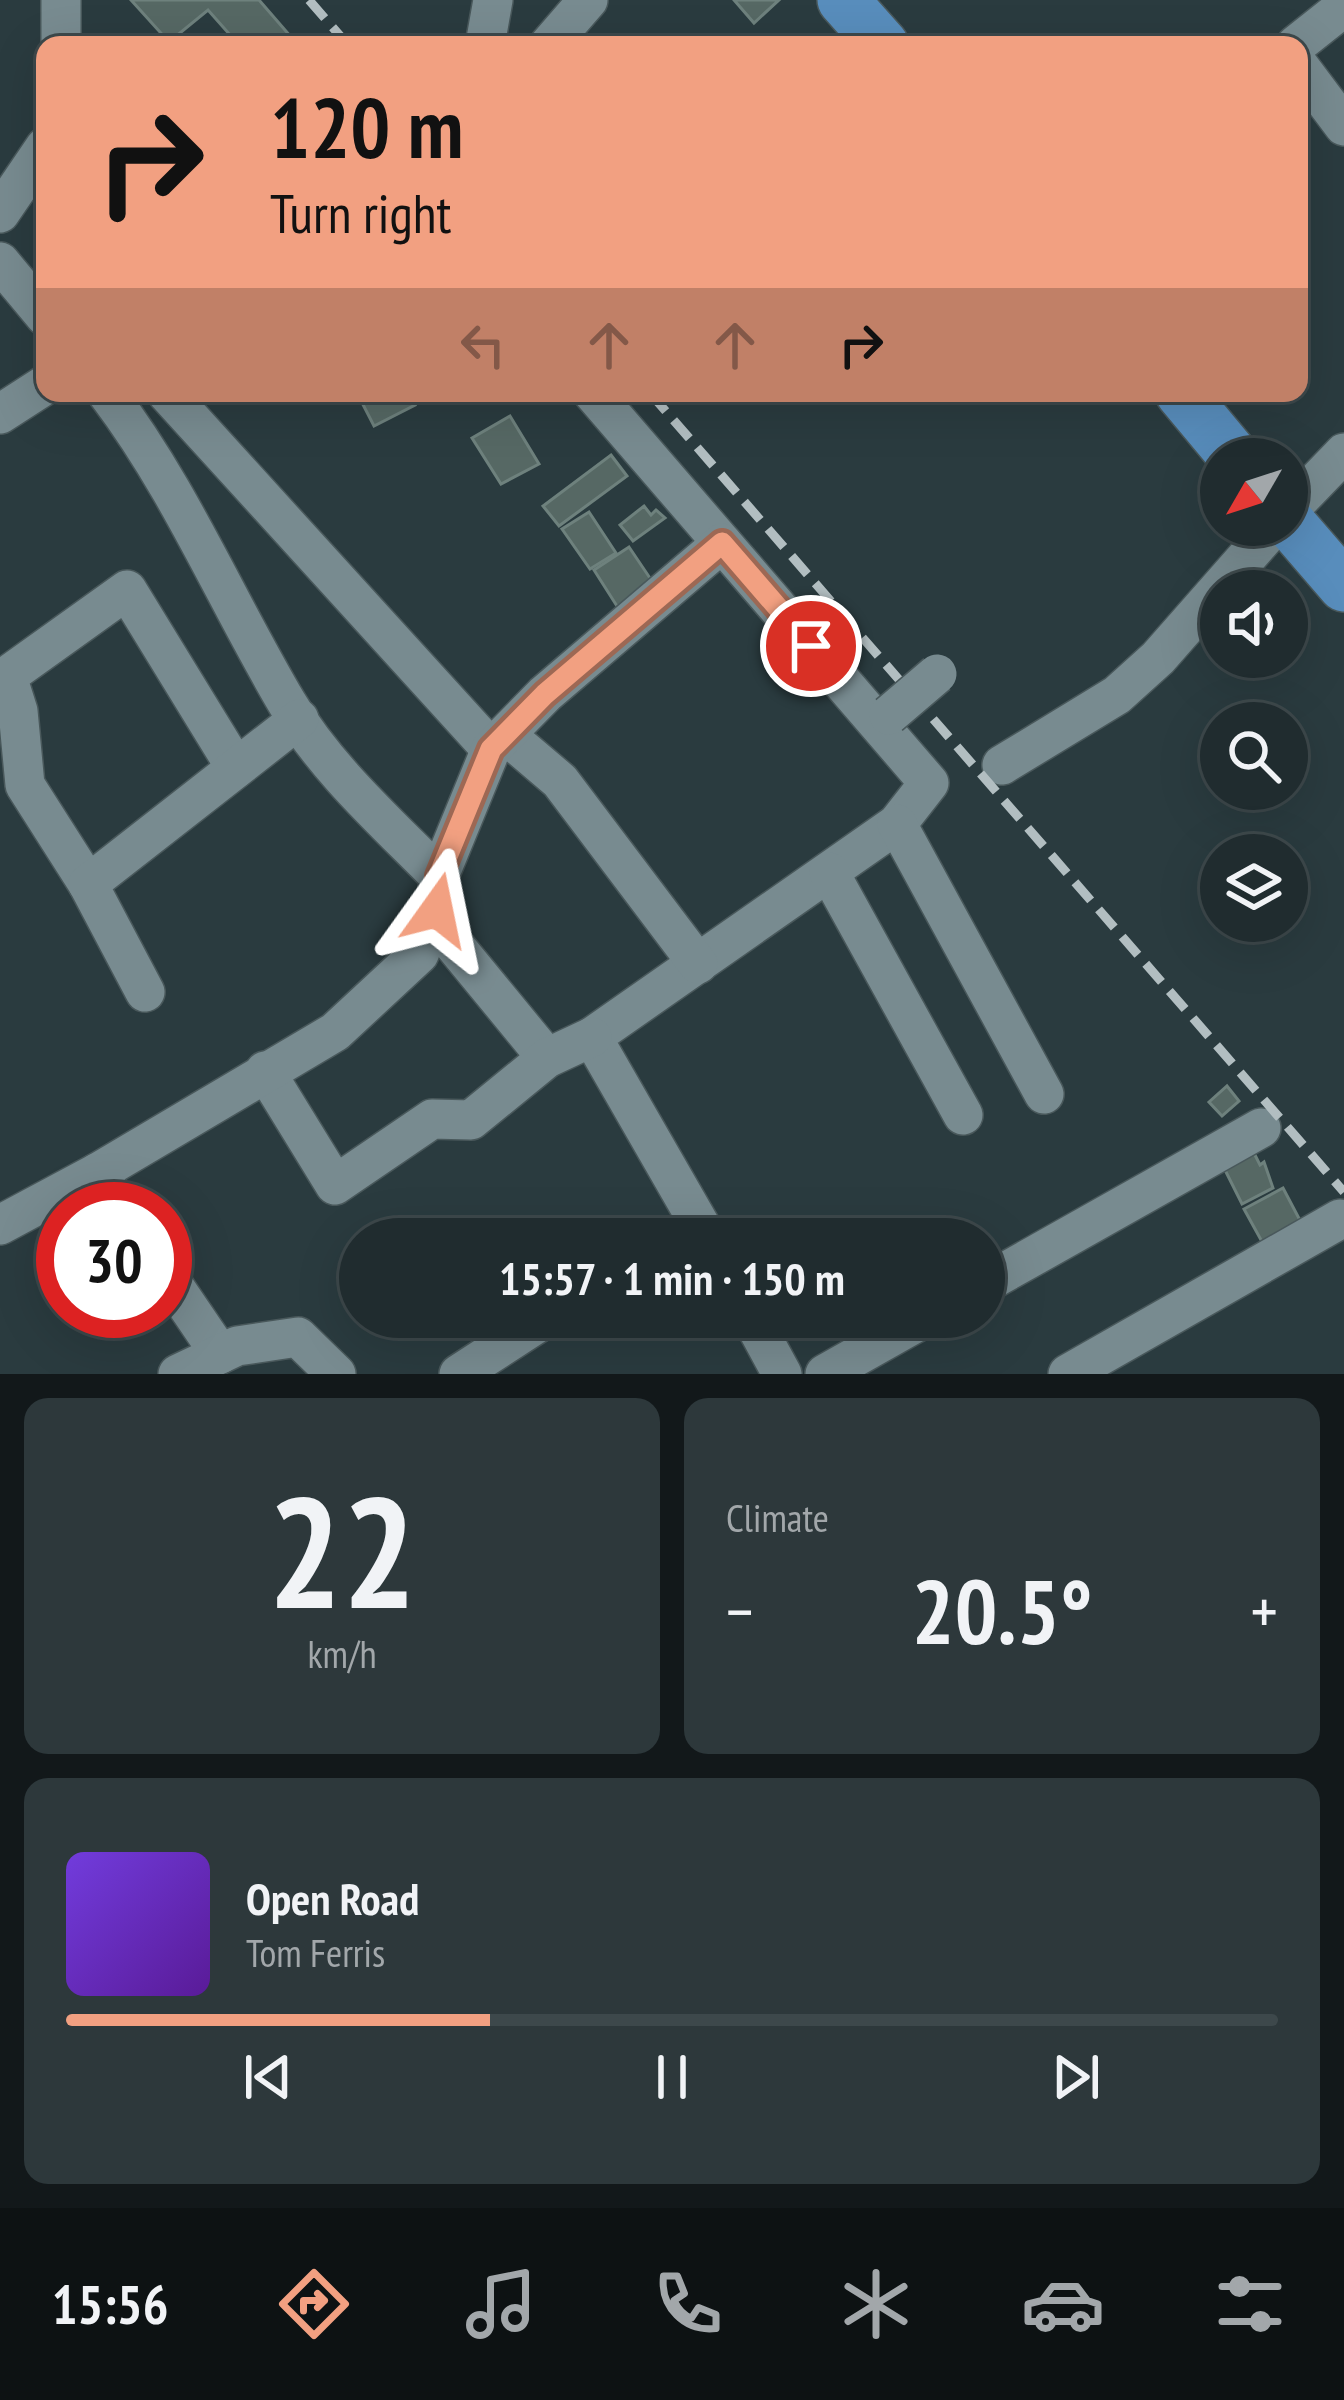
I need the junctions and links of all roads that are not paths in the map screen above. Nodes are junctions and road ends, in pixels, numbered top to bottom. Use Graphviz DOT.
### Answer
graph roads {
  1 [pos="61,0"];
  2 [pos="493,0"];
  3 [pos="588,0"];
  4 [pos="843,0"];
  5 [pos="1344,8"];
  6 [pos="61,36"];
  7 [pos="487,36"];
  8 [pos="557,36"];
  9 [pos="875,36"];
  10 [pos="1308,36"];
  11 [pos="1308,78"];
  12 [pos="1344,126"];
  13 [pos="36,160"];
  14 [pos="0,212"];
  15 [pos="0,262"];
  16 [pos="36,305"];
  17 [pos="36,391"];
  18 [pos="113,402"];
  19 [pos="175,402"];
  20 [pos="600,402"];
  21 [pos="1188,402"];
  22 [pos="0,414"];
  23 [pos="1218,438"];
  24 [pos="1344,453"];
  25 [pos="1308,493"];
  26 [pos="1308,542"];
  27 [pos="722,543"];
  28 [pos="1257,546"];
  29 [pos="1344,586"];
  30 [pos="937,674"];
  31 [pos="889,716"];
  32 [pos="298,719"];
  33 [pos="499,742"];
  34 [pos="1002,765"];
  35 [pos="236,768"];
  36 [pos="897,824"];
  37 [pos="829,872"];
  38 [pos="439,876"];
  39 [pos="88,884"];
  40 [pos="432,917"];
  41 [pos="698,964"];
  42 [pos="146,992"];
  43 [pos="592,1037"];
  44 [pos="547,1058"];
  45 [pos="265,1071"];
  46 [pos="1044,1094"];
  47 [pos="963,1115"];
  48 [pos="1261,1128"];
  49 [pos="97,1173"];
  50 [pos="103,1182"];
  51 [pos="684,1218"];
  52 [pos="1340,1219"];
  53 [pos="0,1225"];
  54 [pos="1005,1272"];
  55 [pos="192,1313"];
  56 [pos="514,1338"];
  57 [pos="762,1338"];
  58 [pos="889,1338"];
  59 [pos="220,1354"];
  60 [pos="178,1374"];
  61 [pos="335,1374"];
  62 [pos="458,1374"];
  63 [pos="782,1374"];
  64 [pos="825,1374"];
  65 [pos="1068,1374"];
  1 -- 6 [label="street"];
  2 -- 7 [label="street"];
  3 -- 8 [label="street"];
  4 -- 9 [label="main road"];
  5 -- 10 [label="street"];
  11 -- 12 [label="street"];
  13 -- 14 [label="street"];
  15 -- 16 [label="street"];
  17 -- 22 [label="street"];
  18 -- 32 [label="street"];
  19 -- 33 [label="street"];
  20 -- 27 [label="street"];
  21 -- 23 [label="main road"];
  24 -- 25 [label="street"];
  26 -- 29 [label="main road"];
  27 -- 33 [label="street"];
  27 -- 36 [label="street"];
  28 -- 34 [label="street"];
  30 -- 31 [label="street, bridge"];
  32 -- 35 [label="street"];
  32 -- 38 [label="street"];
  33 -- 38 [label="street"];
  33 -- 41 [label="street"];
  35 -- 39 [label="street"];
  35 -- 39 [label="street"];
  36 -- 37 [label="street"];
  36 -- 46 [label="street"];
  37 -- 41 [label="street"];
  37 -- 47 [label="street"];
  38 -- 40 [label="street"];
  39 -- 42 [label="street"];
  40 -- 44 [label="street"];
  40 -- 45 [label="street"];
  41 -- 43 [label="street"];
  43 -- 44 [label="street"];
  43 -- 51 [label="street"];
  44 -- 45 [label="street"];
  45 -- 49 [label="street"];
  48 -- 54 [label="street"];
  49 -- 50 [label="street"];
  49 -- 53 [label="street"];
  52 -- 65 [label="street"];
  55 -- 59 [label="street"];
  56 -- 62 [label="street"];
  57 -- 63 [label="street"];
  58 -- 64 [label="street"];
  59 -- 60 [label="street"];
  59 -- 61 [label="street"];
}
